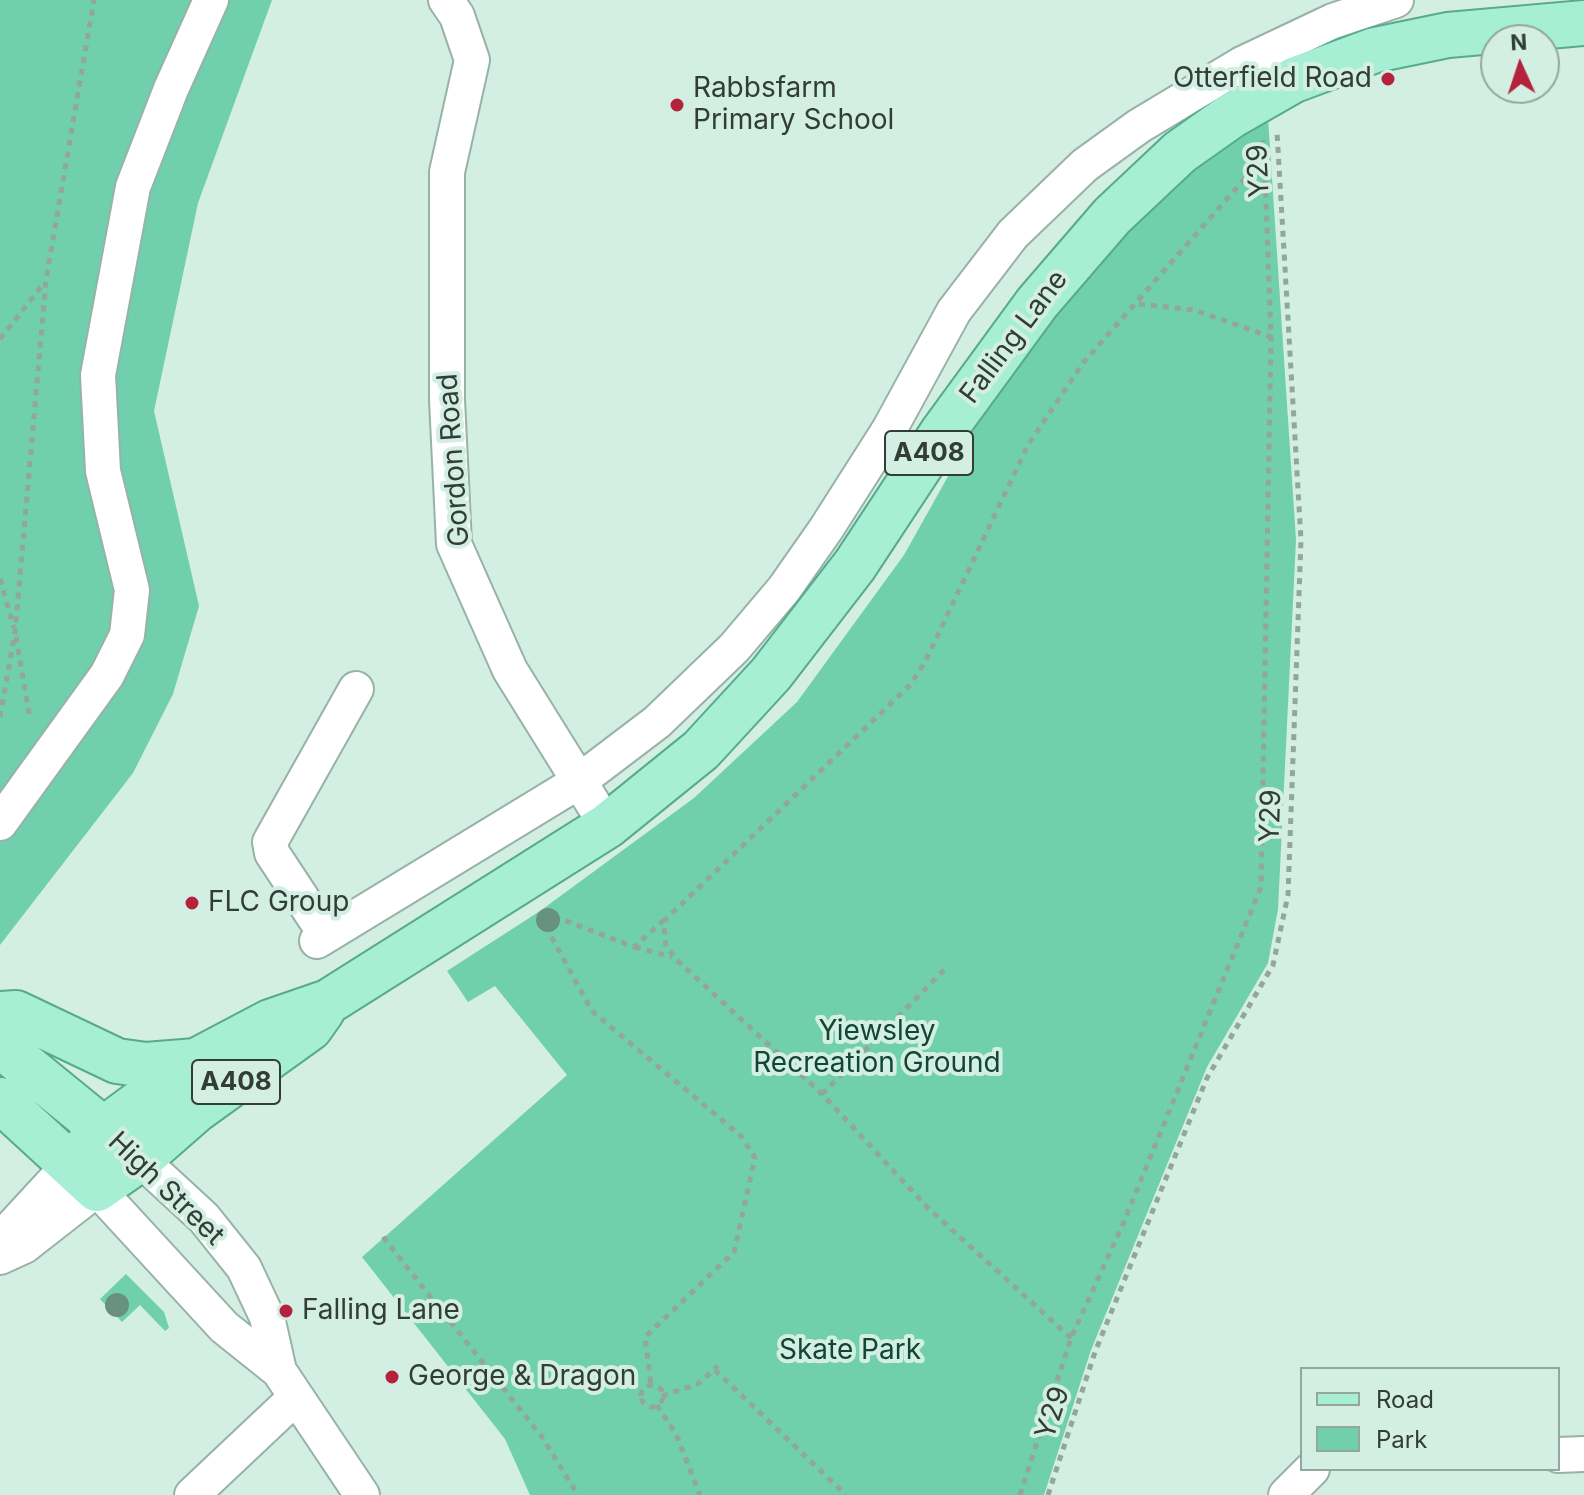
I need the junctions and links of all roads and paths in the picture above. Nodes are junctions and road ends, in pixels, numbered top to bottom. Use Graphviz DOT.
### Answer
graph roads {
  1 [pos="94,0"];
  2 [pos="211,0"];
  3 [pos="446,0"];
  4 [pos="1396,0"];
  5 [pos="1584,23"];
  6 [pos="1266,95"];
  7 [pos="1264,147"];
  8 [pos="46,280"];
  9 [pos="1138,304"];
  10 [pos="1271,337"];
  11 [pos="0,339"];
  12 [pos="0,579"];
  13 [pos="15,632"];
  14 [pos="356,689"];
  15 [pos="0,717"];
  16 [pos="30,719"];
  17 [pos="578,782"];
  18 [pos="0,823"];
  19 [pos="607,826"];
  20 [pos="530,896"];
  21 [pos="665,920"];
  22 [pos="634,947"];
  23 [pos="674,957"];
  24 [pos="945,969"];
  25 [pos="328,1002"];
  26 [pos="0,1014"];
  27 [pos="0,1045"];
  28 [pos="196,1061"];
  29 [pos="822,1094"];
  30 [pos="0,1100"];
  31 [pos="104,1129"];
  32 [pos="140,1159"];
  33 [pos="85,1175"];
  34 [pos="383,1237"];
  35 [pos="0,1256"];
  36 [pos="1071,1338"];
  37 [pos="287,1384"];
  38 [pos="651,1385"];
  39 [pos="662,1396"];
  40 [pos="657,1405"];
  41 [pos="1584,1454"];
  42 [pos="1560,1455"];
  43 [pos="1310,1471"];
  44 [pos="192,1495"];
  45 [pos="362,1495"];
  46 [pos="578,1495"];
  47 [pos="700,1495"];
  48 [pos="846,1495"];
  49 [pos="1020,1495"];
  50 [pos="1048,1495"];
  51 [pos="1286,1495"];
  1 -- 8 [label="path"];
  2 -- 18 [label="street"];
  3 -- 17 [label="street, Gordon Road"];
  4 -- 17 [label="street, Falling Lane"];
  5 -- 6 [label="main road, Falling Lane / A408"];
  6 -- 7 [label="path"];
  6 -- 19 [label="main road, Falling Lane / A408"];
  6 -- 50 [label="path, Y29"];
  7 -- 9 [label="path"];
  7 -- 10 [label="path"];
  8 -- 11 [label="path"];
  8 -- 13 [label="path"];
  9 -- 10 [label="path"];
  9 -- 21 [label="path"];
  10 -- 36 [label="path"];
  12 -- 13 [label="path"];
  13 -- 15 [label="path"];
  13 -- 16 [label="path"];
  14 -- 17 [label="street, Falling Lane"];
  17 -- 19 [label="street, Gordon Road"];
  19 -- 20 [label="main road, Falling Lane / A408"];
  20 -- 22 [label="path"];
  20 -- 25 [label="main road, Falling Lane / A408"];
  20 -- 38 [label="path"];
  21 -- 22 [label="path"];
  21 -- 23 [label="path"];
  22 -- 23 [label="path"];
  23 -- 29 [label="path"];
  24 -- 29 [label="path"];
  25 -- 28 [label="main road, Falling Lane / A408"];
  25 -- 32 [label="main road, Falling Lane / A408"];
  26 -- 28 [label="main road"];
  27 -- 31 [label="main road, High Street"];
  28 -- 31 [label="main road, Falling Lane / A408"];
  29 -- 36 [label="path"];
  30 -- 33 [label="main road, High Street"];
  31 -- 32 [label="main road, High Street"];
  31 -- 33 [label="main road, Falling Lane / A408"];
  32 -- 33 [label="main road, Falling Lane / A408"];
  32 -- 37 [label="street, High Street"];
  33 -- 35 [label="street"];
  33 -- 37 [label="street, High Street"];
  34 -- 46 [label="path"];
  36 -- 49 [label="path"];
  37 -- 44 [label="street"];
  37 -- 45 [label="street, High Street"];
  38 -- 39 [label="path"];
  38 -- 40 [label="path"];
  39 -- 40 [label="path"];
  39 -- 48 [label="path"];
  40 -- 47 [label="path"];
  41 -- 42 [label="street"];
  43 -- 51 [label="street"];
}
